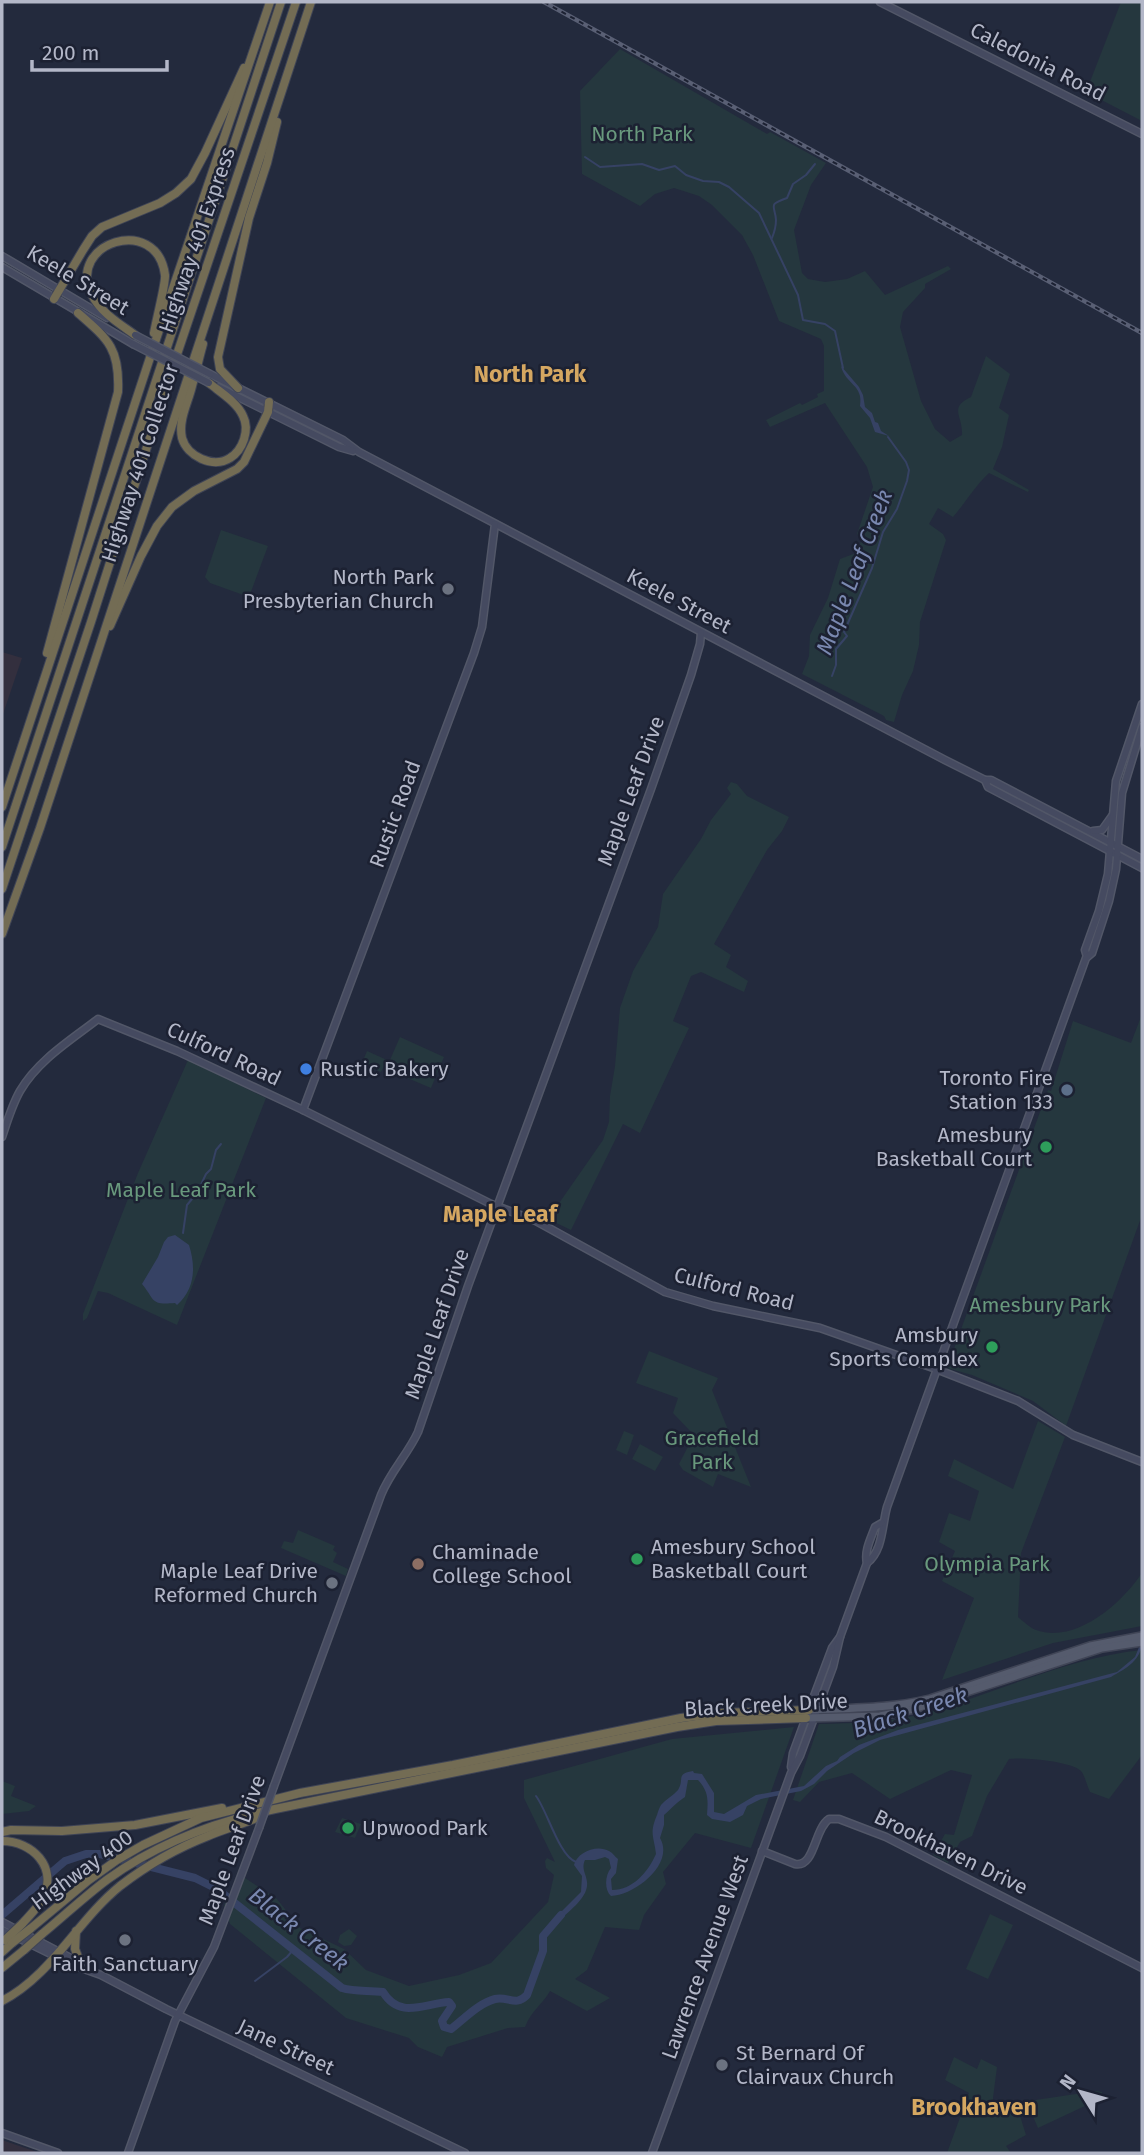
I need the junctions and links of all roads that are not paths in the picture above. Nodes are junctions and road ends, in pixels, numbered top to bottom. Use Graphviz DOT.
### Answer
graph roads {
  1 [pos="270,2"];
  2 [pos="281,2"];
  3 [pos="296,2"];
  4 [pos="311,2"];
  5 [pos="880,2"];
  6 [pos="894,5"];
  7 [pos="250,61"];
  8 [pos="289,70"];
  9 [pos="1142,134"];
  10 [pos="2,256"];
  11 [pos="2,267"];
  12 [pos="60,289"];
  13 [pos="216,289"];
  14 [pos="54,299"];
  15 [pos="78,313"];
  16 [pos="134,340"];
  17 [pos="149,358"];
  18 [pos="209,378"];
  19 [pos="238,388"];
  20 [pos="269,402"];
  21 [pos="268,412"];
  22 [pos="359,452"];
  23 [pos="495,524"];
  24 [pos="701,633"];
  25 [pos="100,644"];
  26 [pos="46,671"];
  27 [pos="1142,704"];
  28 [pos="1142,727"];
  29 [pos="1124,756"];
  30 [pos="1132,756"];
  31 [pos="985,780"];
  32 [pos="2,807"];
  33 [pos="1112,815"];
  34 [pos="1091,831"];
  35 [pos="1115,844"];
  36 [pos="2,847"];
  37 [pos="1110,851"];
  38 [pos="1118,855"];
  39 [pos="1142,859"];
  40 [pos="1135,864"];
  41 [pos="1142,868"];
  42 [pos="1116,869"];
  43 [pos="2,889"];
  44 [pos="2,934"];
  45 [pos="1087,957"];
  46 [pos="303,1110"];
  47 [pos="2,1137"];
  48 [pos="497,1206"];
  49 [pos="936,1369"];
  50 [pos="1142,1462"];
  51 [pos="1139,1639"];
  52 [pos="811,1714"];
  53 [pos="263,1801"];
  54 [pos="275,1809"];
  55 [pos="263,1811"];
  56 [pos="2,1832"];
  57 [pos="2,1841"];
  58 [pos="762,1851"];
  59 [pos="2,1922"];
  60 [pos="26,1927"];
  61 [pos="2,1930"];
  62 [pos="76,1931"];
  63 [pos="6,1942"];
  64 [pos="2,1952"];
  65 [pos="58,1954"];
  66 [pos="80,1962"];
  67 [pos="2,1968"];
  68 [pos="1142,1968"];
  69 [pos="92,1971"];
  70 [pos="2,2001"];
  71 [pos="178,2015"];
  72 [pos="2,2133"];
  73 [pos="58,2153"];
  74 [pos="128,2153"];
  75 [pos="465,2153"];
  76 [pos="652,2153"];
  1 -- 7 [label="highway, Highway 401 Collector"];
  2 -- 36 [label="highway, Highway 401 Express"];
  3 -- 43 [label="highway, Highway 401 Express"];
  4 -- 8 [label="highway, Highway 401 Collector"];
  5 -- 6 [label="street, Caledonia Road"];
  6 -- 9 [label="street, Caledonia Road"];
  7 -- 12 [label="highway"];
  7 -- 17 [label="highway, Highway 401 Collector"];
  8 -- 13 [label="highway, Highway 401 Collector"];
  8 -- 19 [label="highway"];
  10 -- 12 [label="street, Keele Street"];
  11 -- 14 [label="street, Keele Street"];
  12 -- 14 [label="highway"];
  12 -- 16 [label="street, Keele Street"];
  13 -- 18 [label="highway"];
  13 -- 25 [label="highway, Highway 401 Collector"];
  14 -- 15 [label="street, Keele Street"];
  15 -- 16 [label="street, Keele Street"];
  15 -- 26 [label="highway"];
  16 -- 17 [label="highway"];
  16 -- 18 [label="street, Keele Street, bridge"];
  17 -- 26 [label="highway, Highway 401 Collector"];
  18 -- 19 [label="street, Keele Street"];
  18 -- 21 [label="street, Keele Street"];
  19 -- 20 [label="street, Keele Street"];
  20 -- 21 [label="highway"];
  20 -- 22 [label="street, Keele Street"];
  21 -- 22 [label="street, Keele Street"];
  21 -- 25 [label="highway"];
  22 -- 23 [label="street, Keele Street"];
  23 -- 24 [label="street, Keele Street"];
  23 -- 46 [label="street, Rustic Road"];
  24 -- 31 [label="street, Keele Street"];
  24 -- 48 [label="street, Maple Leaf Drive"];
  25 -- 44 [label="highway, Highway 401 Collector"];
  26 -- 32 [label="highway, Highway 401 Collector"];
  27 -- 29 [label="street, Lawrence Avenue West"];
  28 -- 30 [label="street, Lawrence Avenue West"];
  29 -- 30 [label="street"];
  29 -- 33 [label="street, Lawrence Avenue West"];
  30 -- 35 [label="street, Lawrence Avenue West"];
  31 -- 34 [label="street, Keele Street"];
  31 -- 37 [label="street, Keele Street"];
  33 -- 34 [label="street"];
  33 -- 35 [label="street, Lawrence Avenue West"];
  34 -- 35 [label="street, Keele Street"];
  35 -- 37 [label="street, Lawrence Avenue West"];
  35 -- 38 [label="street, Lawrence Avenue West"];
  35 -- 39 [label="street, Keele Street"];
  37 -- 38 [label="street, Keele Street"];
  37 -- 45 [label="street, Lawrence Avenue West"];
  38 -- 40 [label="street, Keele Street"];
  38 -- 42 [label="street, Lawrence Avenue West"];
  40 -- 41 [label="street, Keele Street"];
  40 -- 42 [label="street"];
  42 -- 45 [label="street, Lawrence Avenue West"];
  45 -- 49 [label="street, Lawrence Avenue West"];
  46 -- 47 [label="street, Culford Road"];
  46 -- 48 [label="street, Culford Road"];
  48 -- 49 [label="street, Culford Road"];
  48 -- 71 [label="street, Maple Leaf Drive, bridge"];
  49 -- 50 [label="street, Culford Road"];
  49 -- 52 [label="street, Lawrence Avenue West"];
  51 -- 52 [label="main road, Black Creek Drive"];
  52 -- 53 [label="highway, Black Creek Drive"];
  52 -- 54 [label="highway, Black Creek Drive"];
  52 -- 58 [label="street, Lawrence Avenue West"];
  53 -- 56 [label="highway"];
  53 -- 60 [label="highway, Highway 400"];
  54 -- 55 [label="highway, Black Creek Drive"];
  54 -- 62 [label="highway"];
  55 -- 67 [label="highway, Highway 400, bridge"];
  57 -- 60 [label="highway"];
  58 -- 68 [label="street, Brookhaven Drive"];
  58 -- 76 [label="street, Lawrence Avenue West"];
  59 -- 65 [label="street, Jane Street"];
  60 -- 63 [label="highway, Highway 400, bridge"];
  61 -- 65 [label="street, Jane Street"];
  62 -- 65 [label="highway"];
  62 -- 66 [label="highway"];
  63 -- 64 [label="highway, Highway 400"];
  65 -- 66 [label="street, Jane Street"];
  65 -- 69 [label="street, Jane Street"];
  65 -- 70 [label="highway"];
  66 -- 69 [label="street, Jane Street"];
  69 -- 71 [label="street, Jane Street"];
  71 -- 74 [label="street, Maple Leaf Drive"];
  71 -- 75 [label="street, Jane Street"];
  72 -- 73 [label="street"];
}
